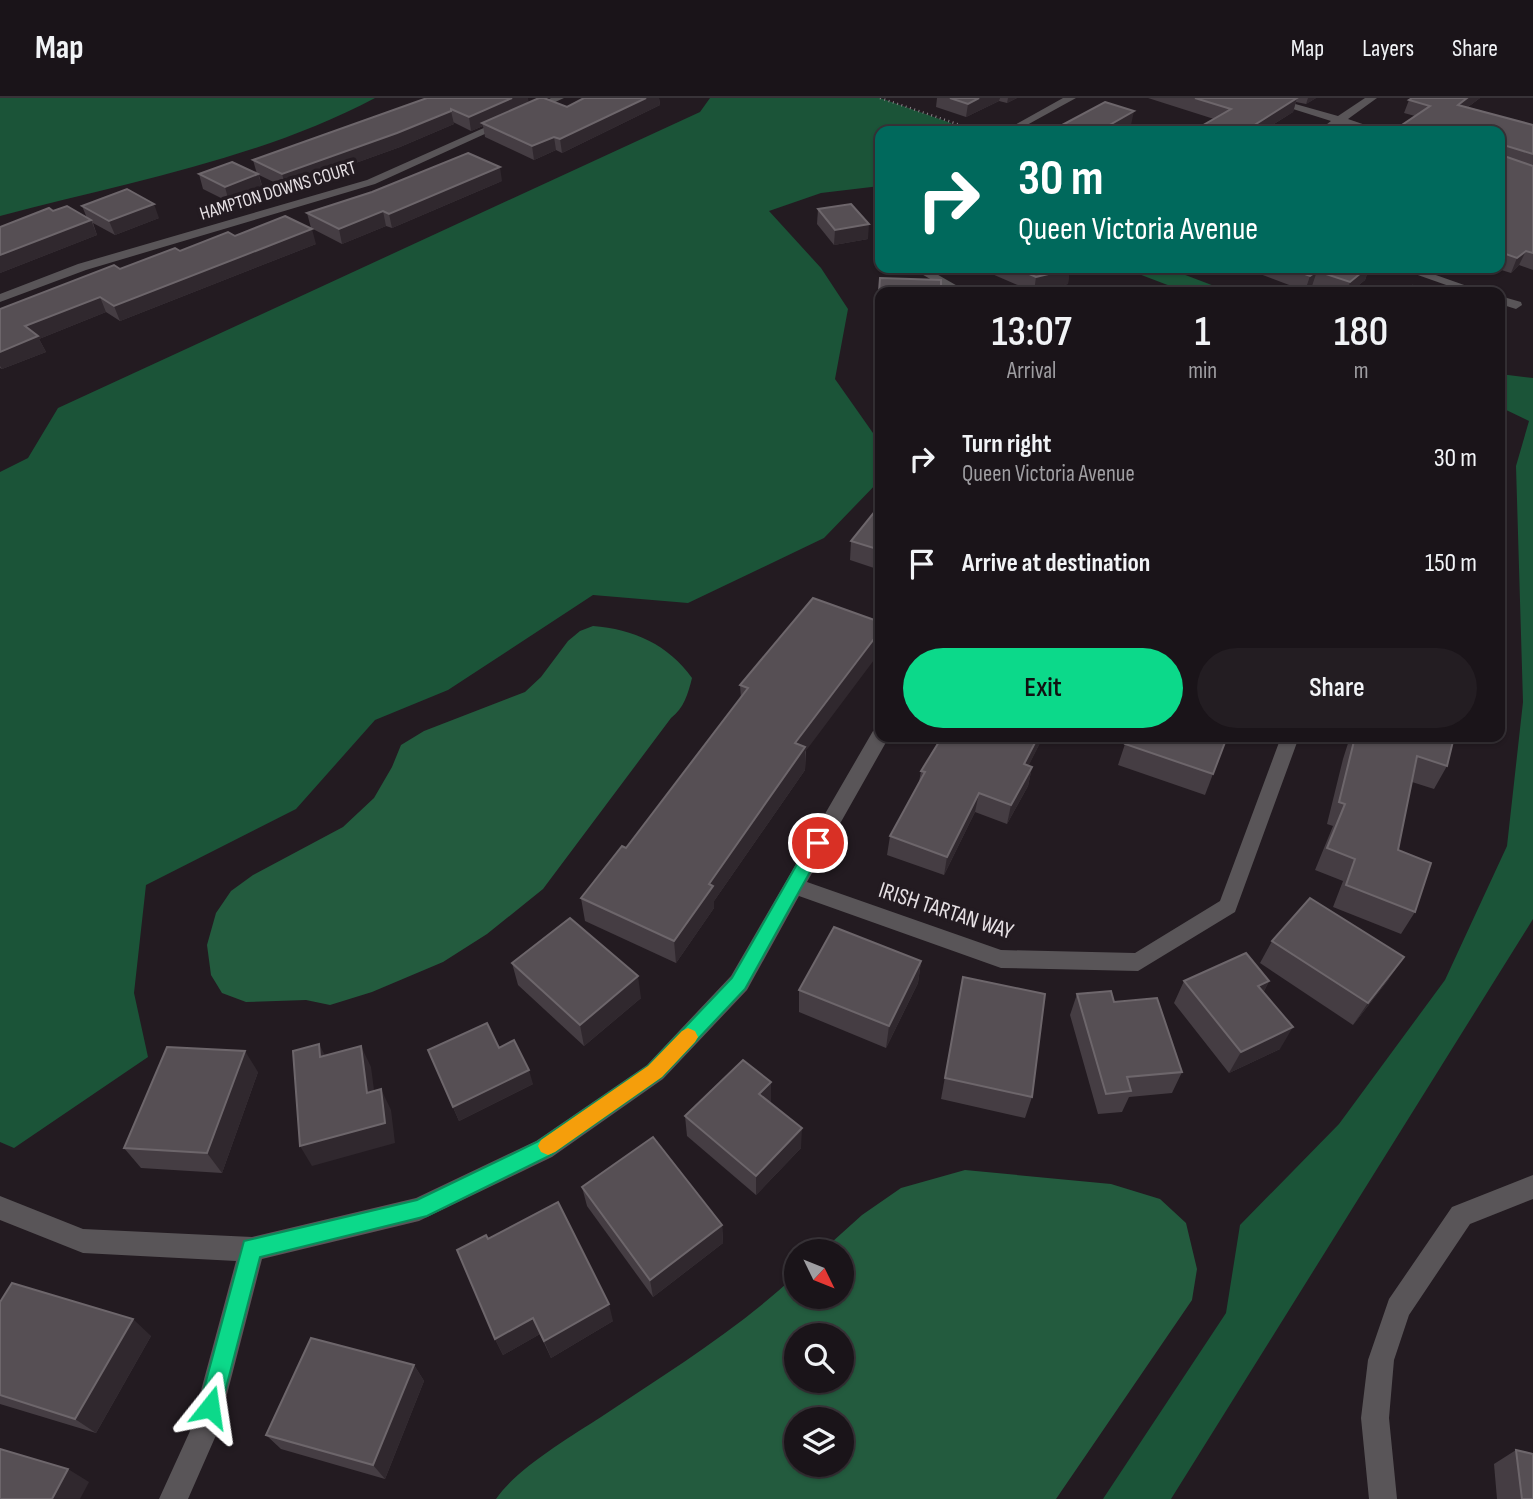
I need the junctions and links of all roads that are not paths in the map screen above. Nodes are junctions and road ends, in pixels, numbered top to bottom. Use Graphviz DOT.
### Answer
graph roads {
  1 [pos="559,98"];
  2 [pos="1071,98"];
  3 [pos="1263,98"];
  4 [pos="1372,98"];
  5 [pos="1339,120"];
  6 [pos="1018,126"];
  7 [pos="1330,126"];
  8 [pos="1360,126"];
  9 [pos="926,273"];
  10 [pos="1419,273"];
  11 [pos="953,287"];
  12 [pos="1463,287"];
  13 [pos="0,299"];
  14 [pos="1505,302"];
  15 [pos="1516,305"];
  16 [pos="877,742"];
  17 [pos="1288,742"];
  18 [pos="793,886"];
  19 [pos="1533,1187"];
  20 [pos="0,1208"];
  21 [pos="252,1248"];
  22 [pos="173,1499"];
  23 [pos="1383,1499"];
  1 -- 13 [label="street, HAMPTON DOWNS COURT"];
  2 -- 6 [label="street"];
  3 -- 5 [label="street"];
  4 -- 5 [label="street"];
  5 -- 7 [label="street"];
  5 -- 8 [label="street"];
  9 -- 11 [label="street"];
  10 -- 12 [label="street"];
  14 -- 15 [label="street"];
  16 -- 18 [label="street"];
  17 -- 18 [label="street, IRISH TARTAN WAY"];
  18 -- 21 [label="street"];
  19 -- 23 [label="street"];
  20 -- 21 [label="street"];
  21 -- 22 [label="street"];
}
